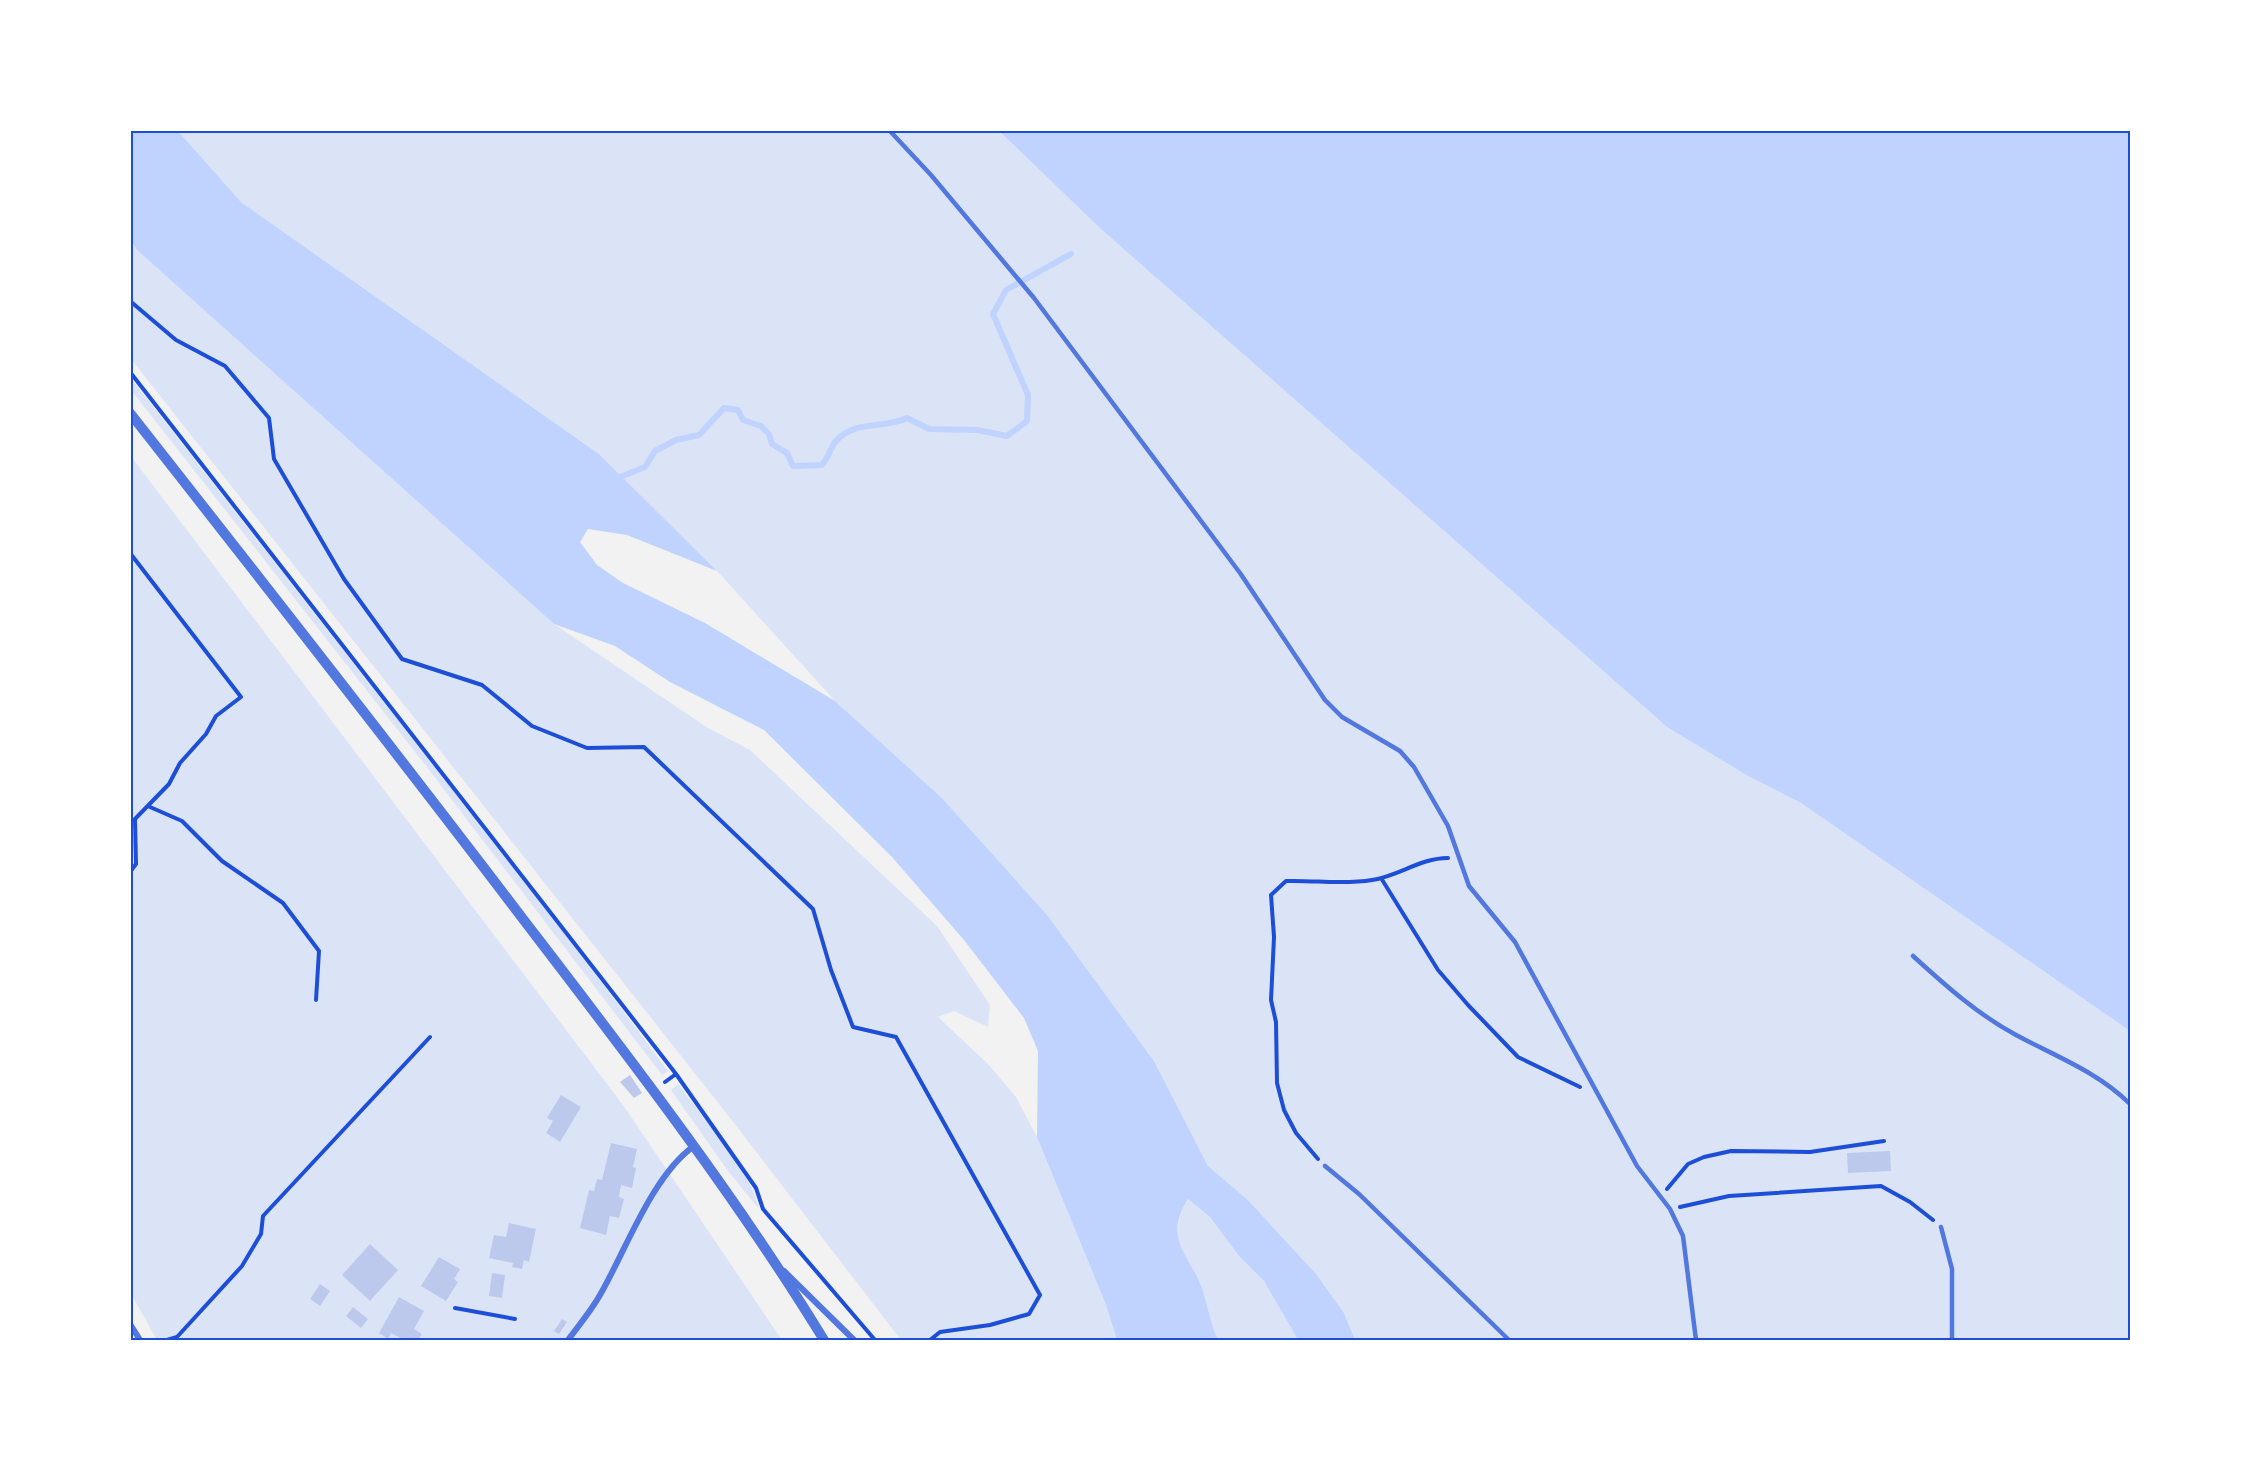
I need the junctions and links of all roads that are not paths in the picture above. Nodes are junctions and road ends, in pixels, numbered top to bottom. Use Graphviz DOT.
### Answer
graph roads {
  1 [pos="889,130"];
  2 [pos="130,412"];
  3 [pos="1913,956"];
  4 [pos="2130,1104"];
  5 [pos="694,1146"];
  6 [pos="1325,1166"];
  7 [pos="1941,1227"];
  8 [pos="777,1263"];
  9 [pos="130,1324"];
  10 [pos="140,1341"];
  11 [pos="568,1341"];
  12 [pos="824,1341"];
  13 [pos="854,1341"];
  14 [pos="1509,1341"];
  15 [pos="1696,1341"];
  16 [pos="1952,1341"];
  1 -- 15 [label="lane"];
  2 -- 5 [label="street"];
  3 -- 4 [label="lane"];
  5 -- 8 [label="street"];
  5 -- 11 [label="street"];
  6 -- 14 [label="lane"];
  7 -- 16 [label="lane"];
  8 -- 12 [label="street"];
  8 -- 13 [label="street"];
  9 -- 10 [label="street"];
}
